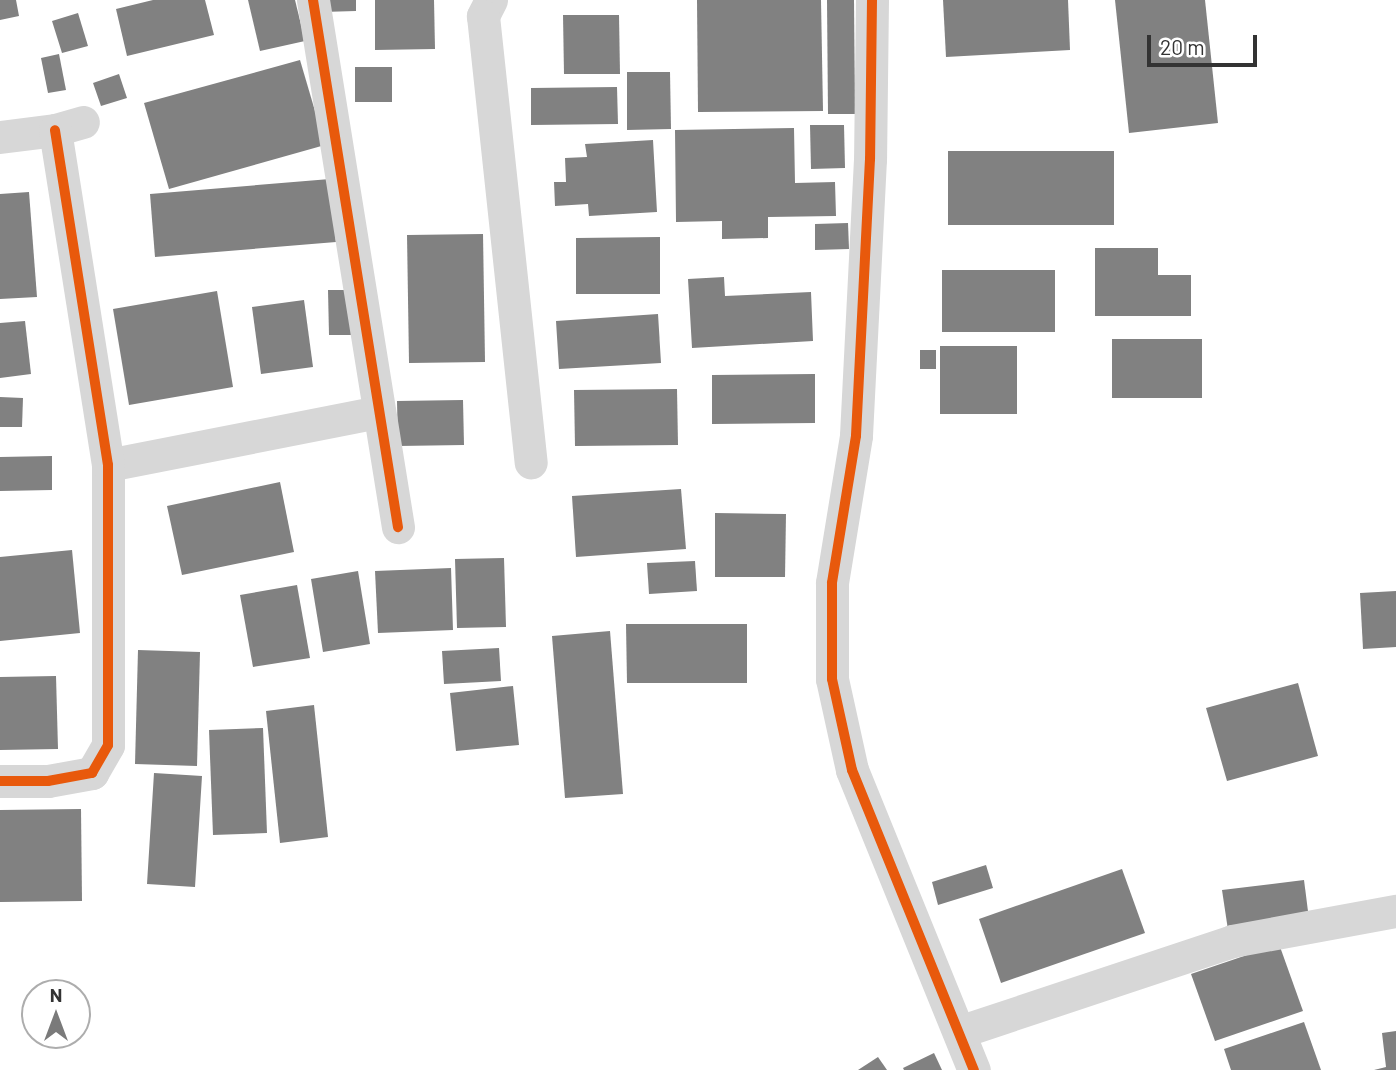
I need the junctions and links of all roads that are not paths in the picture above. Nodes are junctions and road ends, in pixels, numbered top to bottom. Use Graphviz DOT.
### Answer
graph roads {
  1 [pos="313,0"];
  2 [pos="491,0"];
  3 [pos="872,0"];
  4 [pos="0,137"];
  5 [pos="379,412"];
  6 [pos="531,462"];
  7 [pos="108,465"];
  8 [pos="398,527"];
  9 [pos="0,781"];
  10 [pos="1396,911"];
  11 [pos="958,1032"];
  12 [pos="974,1070"];
  1 -- 5 [label="street"];
  2 -- 6 [label="street"];
  3 -- 11 [label="street"];
  4 -- 7 [label="street"];
  5 -- 7 [label="street"];
  5 -- 8 [label="street"];
  7 -- 9 [label="street"];
  10 -- 11 [label="street"];
  11 -- 12 [label="street"];
}
